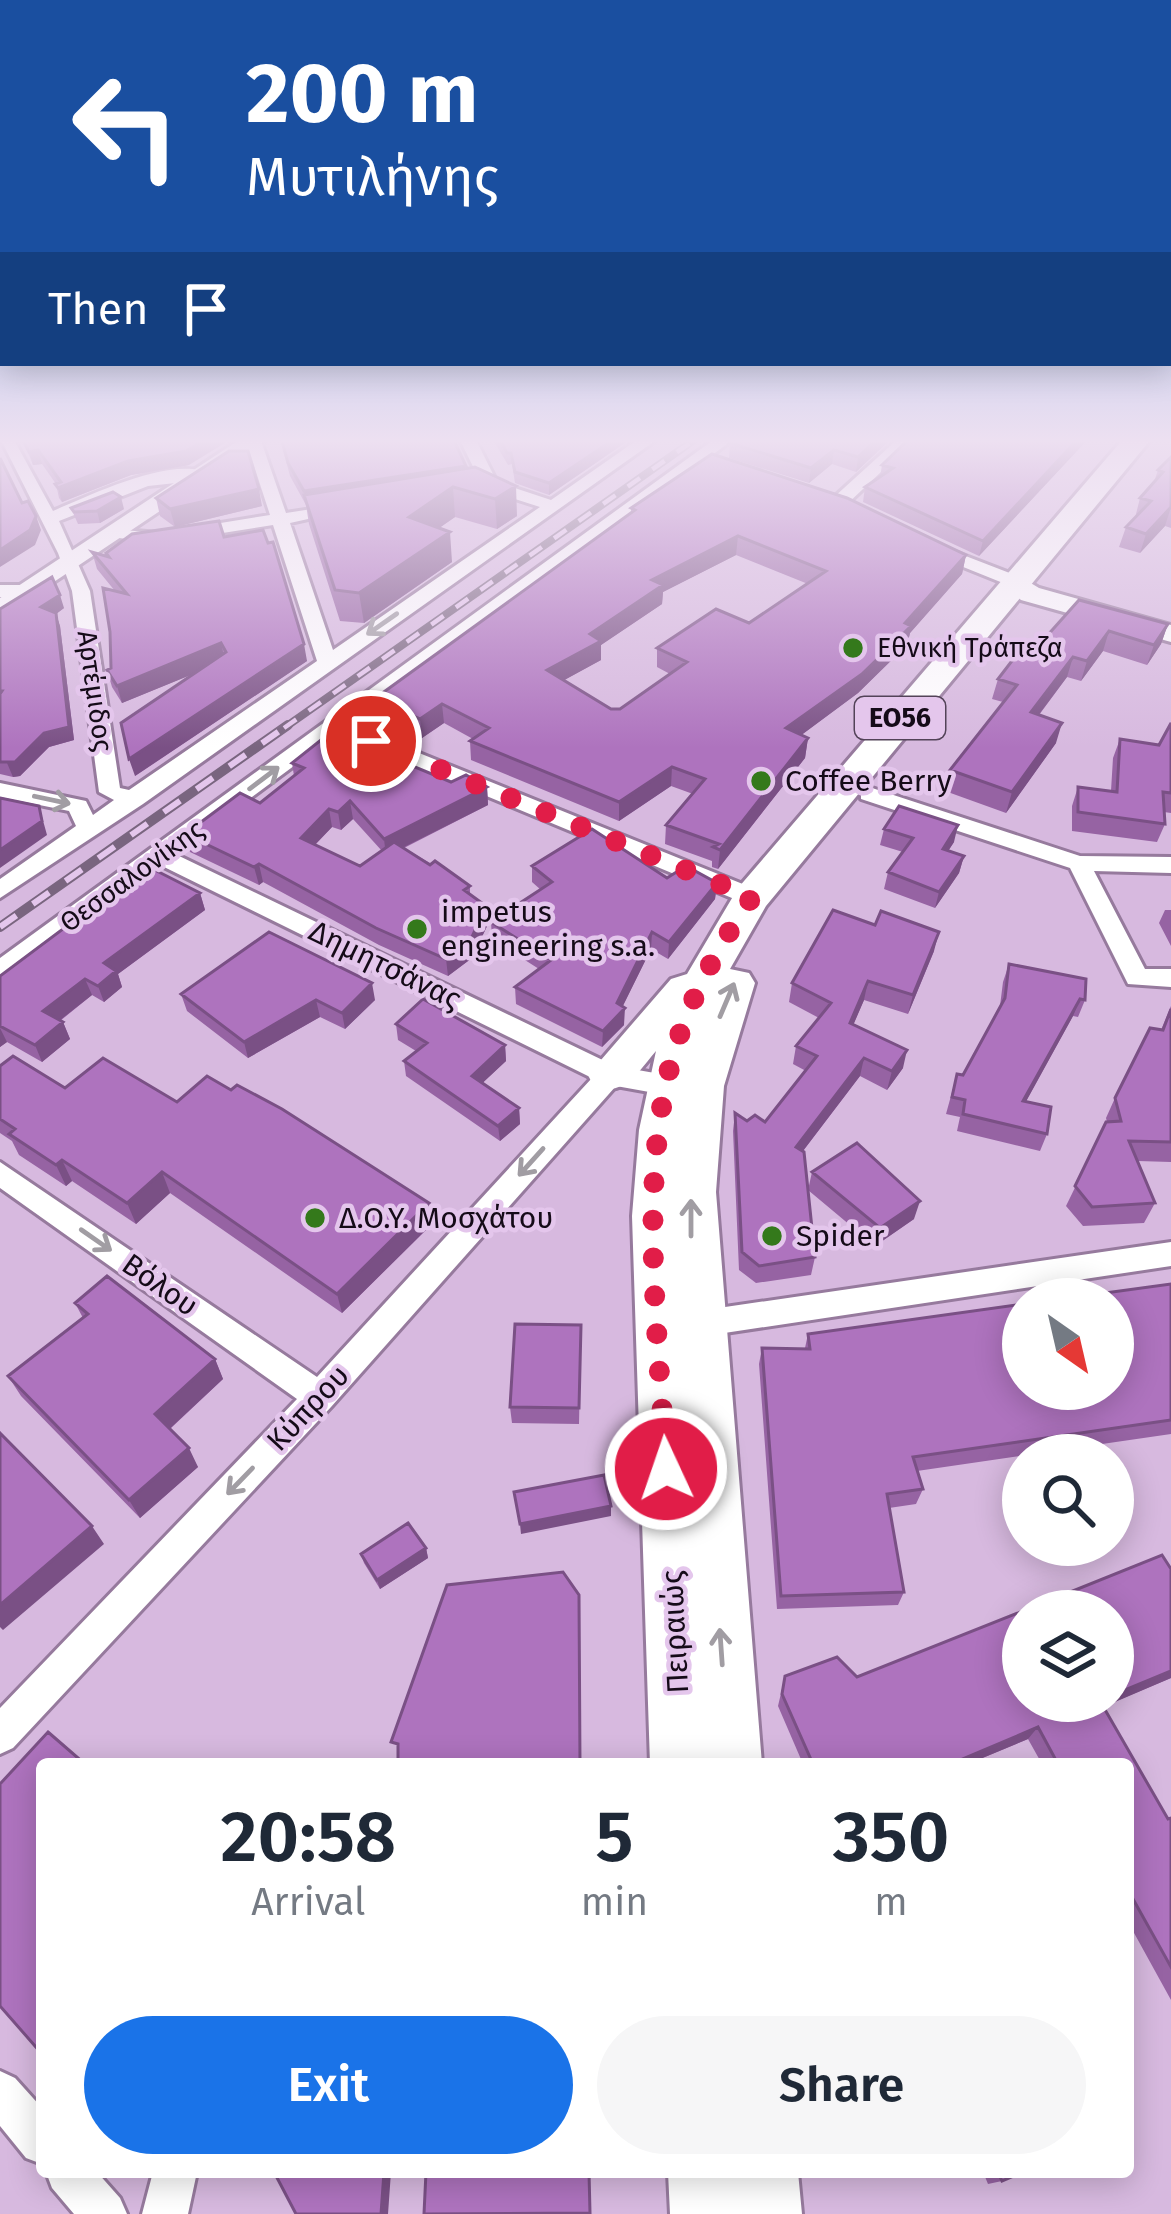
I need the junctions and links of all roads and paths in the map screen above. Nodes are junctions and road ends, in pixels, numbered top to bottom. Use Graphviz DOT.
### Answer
graph roads {
  1 [pos="60,541"];
  2 [pos="103,541"];
  3 [pos="290,541"];
  4 [pos="501,541"];
  5 [pos="586,541"];
  6 [pos="919,541"];
  7 [pos="1062,541"];
  8 [pos="1068,541"];
  9 [pos="71,563"];
  10 [pos="1028,586"];
  11 [pos="14,591"];
  12 [pos="0,610"];
  13 [pos="1171,620"];
  14 [pos="1171,634"];
  15 [pos="327,662"];
  16 [pos="334,726"];
  17 [pos="0,790"];
  18 [pos="868,794"];
  19 [pos="135,799"];
  20 [pos="89,830"];
  21 [pos="160,856"];
  22 [pos="1079,862"];
  23 [pos="1171,865"];
  24 [pos="0,890"];
  25 [pos="752,897"];
  26 [pos="718,949"];
  27 [pos="0,971"];
  28 [pos="1171,978"];
  29 [pos="610,1076"];
  30 [pos="674,1102"];
  31 [pos="0,1173"];
  32 [pos="1171,1254"];
  33 [pos="698,1324"];
  34 [pos="320,1397"];
  35 [pos="0,1735"];
  36 [pos="682,1758"];
  37 [pos="730,1758"];
  38 [pos="0,2093"];
  39 [pos="36,2135"];
  40 [pos="73,2178"];
  41 [pos="174,2178"];
  42 [pos="705,2178"];
  43 [pos="761,2178"];
  44 [pos="104,2214"];
  45 [pos="165,2214"];
  46 [pos="708,2214"];
  47 [pos="764,2214"];
  1 -- 9 [label="street, Αρτέμιδος"];
  2 -- 9 [label="street"];
  3 -- 15 [label="street"];
  4 -- 15 [label="street, Θεσσαλονίκης, one-way"];
  5 -- 16 [label="street, Θεσσαλονίκης"];
  6 -- 10 [label="street"];
  7 -- 10 [label="main road, Πειραιώς / ΕΟ56"];
  8 -- 10 [label="main road, Πειραιώς / ΕΟ56"];
  9 -- 11 [label="street"];
  9 -- 19 [label="street, Αρτέμιδος"];
  10 -- 13 [label="street"];
  10 -- 14 [label="street"];
  10 -- 18 [label="main road, Πειραιώς / ΕΟ56"];
  10 -- 25 [label="main road, Πειραιώς / ΕΟ56"];
  11 -- 12 [label="street"];
  15 -- 19 [label="street, Θεσσαλονίκης"];
  21 -- 16 [label="street, Θεσσαλονίκης, one-way"];
  16 -- 25 [label="street"];
  17 -- 20 [label="street, one-way"];
  18 -- 22 [label="street"];
  30 -- 18 [label="main road, Πειραιώς / ΕΟ56, one-way"];
  19 -- 20 [label="street, Θεσσαλονίκης"];
  20 -- 24 [label="street, Θεσσαλονίκης"];
  21 -- 27 [label="street, Θεσσαλονίκης"];
  21 -- 29 [label="street, Δημητσάνας"];
  22 -- 23 [label="street"];
  22 -- 28 [label="street"];
  25 -- 26 [label="main road, Πειραιώς / ΕΟ56"];
  26 -- 29 [label="main road"];
  26 -- 30 [label="main road, Πειραιώς / ΕΟ56"];
  29 -- 30 [label="street, Δημητσάνας"];
  29 -- 34 [label="street, Κύπρου, one-way"];
  33 -- 30 [label="main road, Πειραιώς / ΕΟ56, one-way"];
  30 -- 36 [label="main road, Πειραιώς / ΕΟ56"];
  31 -- 34 [label="street, Βόλου, one-way"];
  32 -- 33 [label="street"];
  37 -- 33 [label="main road, Πειραιώς / ΕΟ56, one-way"];
  34 -- 35 [label="street, Κύπρου, one-way"];
  38 -- 39 [label="street"];
  40 -- 44 [label="street"];
  41 -- 45 [label="street"];
  42 -- 46 [label="main road"];
  43 -- 47 [label="main road"];
}
